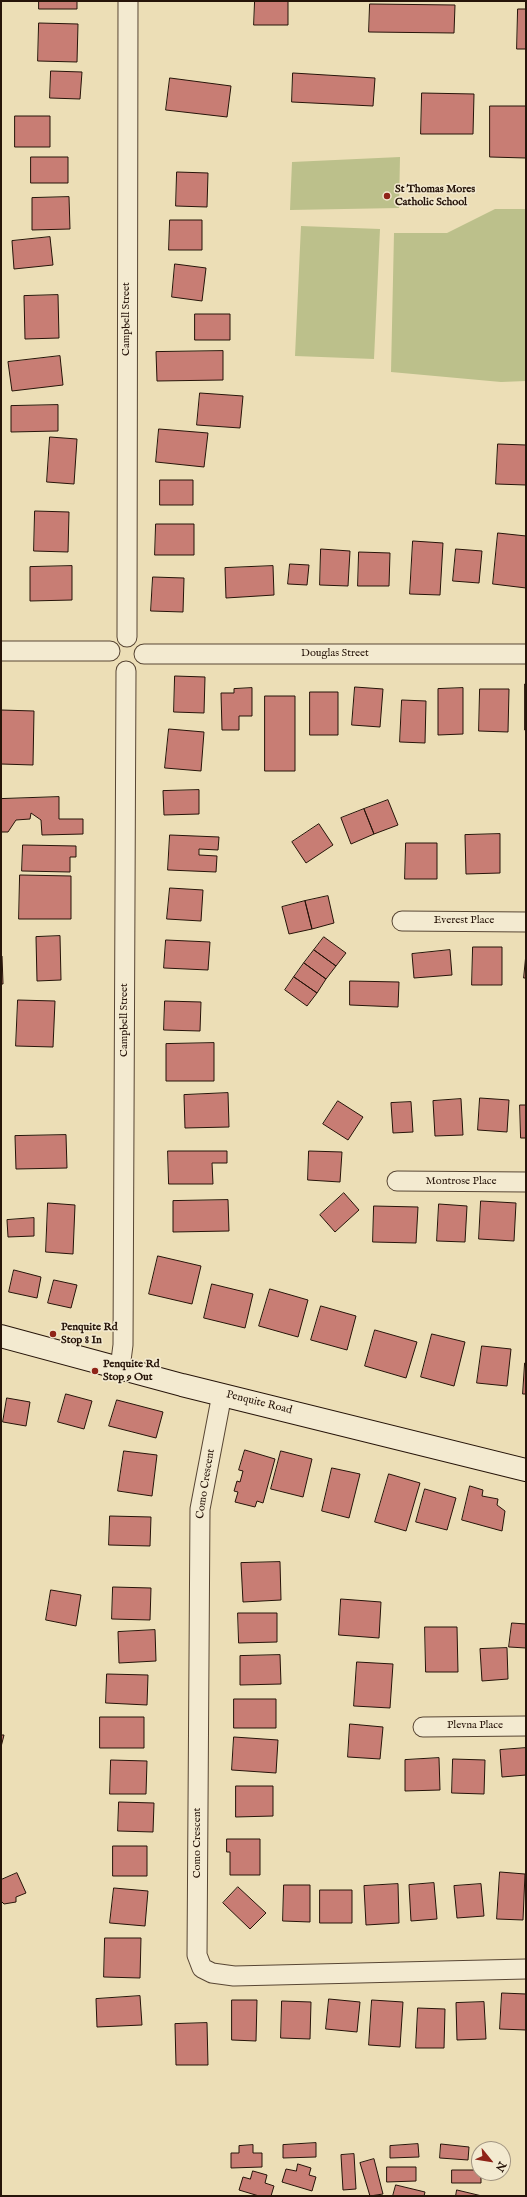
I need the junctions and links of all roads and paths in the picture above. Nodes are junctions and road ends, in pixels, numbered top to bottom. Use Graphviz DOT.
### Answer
graph roads {
  1 [pos="128,1"];
  2 [pos="127,637"];
  3 [pos="1,651"];
  4 [pos="110,651"];
  5 [pos="144,654"];
  6 [pos="526,654"];
  7 [pos="126,671"];
  8 [pos="402,921"];
  9 [pos="526,922"];
  10 [pos="397,1181"];
  11 [pos="526,1182"];
  12 [pos="1,1336"];
  13 [pos="120,1368"];
  14 [pos="222,1394"];
  15 [pos="524,1468"];
  16 [pos="526,1726"];
  17 [pos="423,1727"];
  18 [pos="526,1969"];
  1 -- 2 [label="street, Campbell Street"];
  2 -- 4 [label="street"];
  2 -- 5 [label="street"];
  3 -- 4 [label="street"];
  4 -- 7 [label="street"];
  5 -- 6 [label="street, Douglas Street"];
  5 -- 7 [label="street"];
  7 -- 13 [label="street, Campbell Street"];
  8 -- 9 [label="street, Everest Place"];
  10 -- 11 [label="street, Montrose Place"];
  12 -- 13 [label="street, Penquite Road"];
  13 -- 14 [label="street, Penquite Road"];
  14 -- 15 [label="street, Penquite Road"];
  14 -- 18 [label="street, Como Crescent"];
  16 -- 17 [label="street, Plevna Place"];
}
